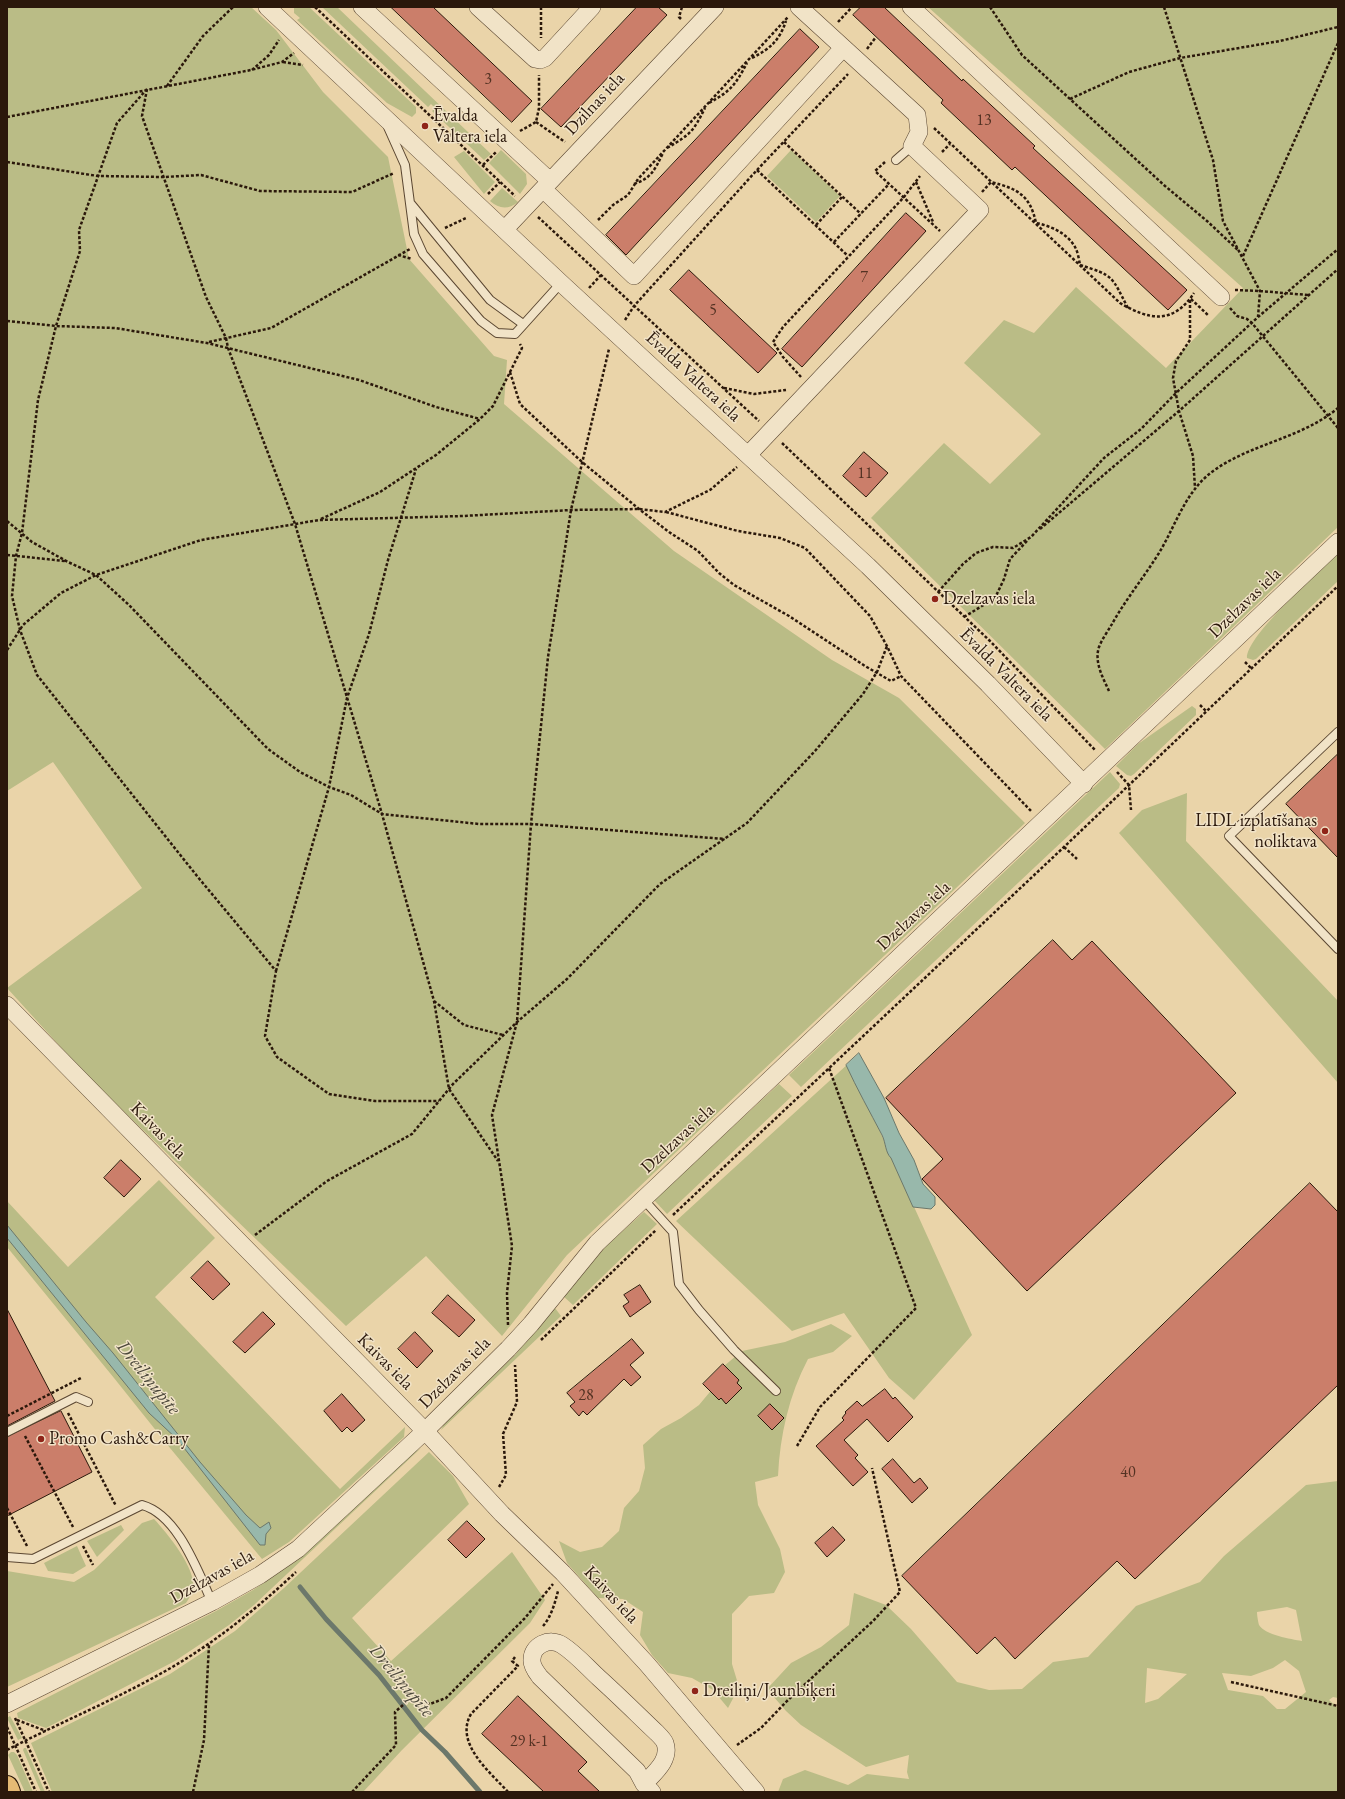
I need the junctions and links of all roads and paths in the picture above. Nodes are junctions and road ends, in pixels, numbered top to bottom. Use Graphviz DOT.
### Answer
graph roads {
  1 [pos="233,7"];
  2 [pos="315,7"];
  3 [pos="362,7"];
  4 [pos="478,7"];
  5 [pos="541,7"];
  6 [pos="592,7"];
  7 [pos="682,7"];
  8 [pos="715,7"];
  9 [pos="910,7"];
  10 [pos="990,7"];
  11 [pos="1164,7"];
  12 [pos="270,8"];
  13 [pos="793,15"];
  14 [pos="683,21"];
  15 [pos="1338,27"];
  16 [pos="283,34"];
  17 [pos="876,37"];
  18 [pos="1338,43"];
  19 [pos="843,48"];
  20 [pos="296,52"];
  21 [pos="750,58"];
  22 [pos="1180,58"];
  23 [pos="540,60"];
  24 [pos="282,62"];
  25 [pos="858,63"];
  26 [pos="306,65"];
  27 [pos="251,70"];
  28 [pos="166,86"];
  29 [pos="147,89"];
  30 [pos="1070,99"];
  31 [pos="707,104"];
  32 [pos="917,115"];
  33 [pos="7,117"];
  34 [pos="383,117"];
  35 [pos="536,122"];
  36 [pos="784,142"];
  37 [pos="503,143"];
  38 [pos="568,144"];
  39 [pos="950,144"];
  40 [pos="912,146"];
  41 [pos="664,150"];
  42 [pos="896,160"];
  43 [pos="7,162"];
  44 [pos="931,164"];
  45 [pos="405,165"];
  46 [pos="483,165"];
  47 [pos="757,170"];
  48 [pos="98,176"];
  49 [pos="164,177"];
  50 [pos="916,182"];
  51 [pos="991,182"];
  52 [pos="634,184"];
  53 [pos="889,184"];
  54 [pos="546,185"];
  55 [pos="842,197"];
  56 [pos="904,197"];
  57 [pos="410,204"];
  58 [pos="526,206"];
  59 [pos="861,214"];
  60 [pos="598,221"];
  61 [pos="1036,223"];
  62 [pos="816,225"];
  63 [pos="934,225"];
  64 [pos="505,229"];
  65 [pos="944,235"];
  66 [pos="834,242"];
  67 [pos="419,244"];
  68 [pos="1338,249"];
  69 [pos="1239,251"];
  70 [pos="398,255"];
  71 [pos="848,256"];
  72 [pos="1242,256"];
  73 [pos="417,262"];
  74 [pos="1080,265"];
  75 [pos="1338,269"];
  76 [pos="560,283"];
  77 [pos="1195,286"];
  78 [pos="1260,291"];
  79 [pos="1287,292"];
  80 [pos="1308,295"];
  81 [pos="1221,297"];
  82 [pos="1190,299"];
  83 [pos="634,306"];
  84 [pos="1128,308"];
  85 [pos="1209,316"];
  86 [pos="1258,317"];
  87 [pos="8,320"];
  88 [pos="1252,323"];
  89 [pos="523,324"];
  90 [pos="56,326"];
  91 [pos="515,334"];
  92 [pos="617,334"];
  93 [pos="1263,335"];
  94 [pos="226,338"];
  95 [pos="207,343"];
  96 [pos="228,348"];
  97 [pos="510,372"];
  98 [pos="801,378"];
  99 [pos="723,388"];
  100 [pos="788,390"];
  101 [pos="1176,393"];
  102 [pos="1338,408"];
  103 [pos="1179,411"];
  104 [pos="1327,416"];
  105 [pos="480,419"];
  106 [pos="1338,428"];
  107 [pos="771,432"];
  108 [pos="748,455"];
  109 [pos="582,462"];
  110 [pos="416,469"];
  111 [pos="1195,488"];
  112 [pos="639,509"];
  113 [pos="571,510"];
  114 [pos="665,512"];
  115 [pos="401,517"];
  116 [pos="319,520"];
  117 [pos="7,521"];
  118 [pos="295,524"];
  119 [pos="22,533"];
  120 [pos="1031,537"];
  121 [pos="1338,542"];
  122 [pos="7,555"];
  123 [pos="16,556"];
  124 [pos="68,562"];
  125 [pos="96,575"];
  126 [pos="1338,586"];
  127 [pos="938,592"];
  128 [pos="964,617"];
  129 [pos="20,630"];
  130 [pos="887,646"];
  131 [pos="7,650"];
  132 [pos="1245,662"];
  133 [pos="1251,668"];
  134 [pos="877,672"];
  135 [pos="901,676"];
  136 [pos="1109,691"];
  137 [pos="346,698"];
  138 [pos="1200,704"];
  139 [pos="1206,711"];
  140 [pos="1338,732"];
  141 [pos="1107,762"];
  142 [pos="1084,784"];
  143 [pos="1128,785"];
  144 [pos="329,787"];
  145 [pos="1131,810"];
  146 [pos="382,814"];
  147 [pos="1042,822"];
  148 [pos="531,824"];
  149 [pos="725,839"];
  150 [pos="1064,847"];
  151 [pos="1077,859"];
  152 [pos="1338,950"];
  153 [pos="276,971"];
  154 [pos="434,1001"];
  155 [pos="7,1005"];
  156 [pos="517,1022"];
  157 [pos="503,1035"];
  158 [pos="829,1068"];
  159 [pos="449,1089"];
  160 [pos="439,1101"];
  161 [pos="499,1163"];
  162 [pos="643,1199"];
  163 [pos="665,1222"];
  164 [pos="242,1245"];
  165 [pos="537,1344"];
  166 [pos="514,1354"];
  167 [pos="515,1365"];
  168 [pos="509,1371"];
  169 [pos="81,1378"];
  170 [pos="56,1391"];
  171 [pos="776,1391"];
  172 [pos="88,1402"];
  173 [pos="63,1403"];
  174 [pos="12,1413"];
  175 [pos="7,1416"];
  176 [pos="19,1426"];
  177 [pos="425,1431"];
  178 [pos="7,1432"];
  179 [pos="797,1446"];
  180 [pos="872,1468"];
  181 [pos="491,1503"];
  182 [pos="7,1508"];
  183 [pos="122,1515"];
  184 [pos="79,1537"];
  185 [pos="7,1557"];
  186 [pos="33,1559"];
  187 [pos="93,1565"];
  188 [pos="301,1567"];
  189 [pos="563,1573"];
  190 [pos="212,1602"];
  191 [pos="539,1631"];
  192 [pos="209,1644"];
  193 [pos="520,1652"];
  194 [pos="1231,1682"];
  195 [pos="1338,1706"];
  196 [pos="10,1710"];
  197 [pos="16,1720"];
  198 [pos="7,1727"];
  199 [pos="46,1731"];
  200 [pos="27,1741"];
  201 [pos="16,1745"];
  202 [pos="7,1750"];
  203 [pos="725,1754"];
  204 [pos="7,1787"];
  205 [pos="648,1788"];
  206 [pos="9,1792"];
  207 [pos="36,1792"];
  208 [pos="49,1792"];
  209 [pos="194,1792"];
  210 [pos="352,1792"];
  211 [pos="508,1792"];
  212 [pos="756,1792"];
  1 -- 28 [label="path"];
  2 -- 46 [label="path"];
  3 -- 37 [label="street"];
  4 -- 23 [label="street"];
  5 -- 23 [label="path"];
  6 -- 23 [label="street"];
  7 -- 14 [label="path"];
  8 -- 54 [label="street, Dzilnas iela"];
  9 -- 81 [label="street"];
  10 -- 30 [label="path"];
  11 -- 22 [label="path"];
  12 -- 34 [label="street, Ēvalda Valtera iela"];
  13 -- 19 [label="street"];
  13 -- 21 [label="path"];
  13 -- 21 [label="path"];
  15 -- 22 [label="path"];
  16 -- 27 [label="path"];
  17 -- 25 [label="path"];
  18 -- 72 [label="path"];
  19 -- 25 [label="street"];
  19 -- 54 [label="street"];
  20 -- 24 [label="path"];
  21 -- 31 [label="path"];
  21 -- 31 [label="path"];
  22 -- 30 [label="path"];
  22 -- 69 [label="path"];
  23 -- 35 [label="path"];
  24 -- 26 [label="path"];
  24 -- 27 [label="path"];
  25 -- 32 [label="street"];
  25 -- 36 [label="path"];
  27 -- 28 [label="path"];
  28 -- 29 [label="path"];
  29 -- 33 [label="path"];
  29 -- 48 [label="path"];
  29 -- 49 [label="path"];
  30 -- 69 [label="path"];
  31 -- 41 [label="path"];
  31 -- 41 [label="path"];
  32 -- 39 [label="path"];
  32 -- 40 [label="street"];
  34 -- 45 [label="lane"];
  34 -- 64 [label="street, Ēvalda Valtera iela"];
  35 -- 37 [label="path"];
  35 -- 38 [label="path"];
  36 -- 47 [label="path"];
  36 -- 55 [label="path"];
  37 -- 46 [label="path"];
  37 -- 54 [label="street"];
  39 -- 44 [label="path"];
  39 -- 51 [label="path"];
  40 -- 42 [label="lane"];
  40 -- 44 [label="street"];
  41 -- 52 [label="path"];
  41 -- 52 [label="path"];
  42 -- 53 [label="path"];
  43 -- 48 [label="path"];
  44 -- 50 [label="path"];
  44 -- 107 [label="street"];
  45 -- 49 [label="path"];
  45 -- 57 [label="lane"];
  46 -- 58 [label="path"];
  47 -- 62 [label="path"];
  47 -- 83 [label="path"];
  48 -- 49 [label="path"];
  48 -- 90 [label="path"];
  49 -- 94 [label="path"];
  50 -- 56 [label="path"];
  50 -- 63 [label="path"];
  51 -- 61 [label="path"];
  51 -- 61 [label="path"];
  52 -- 60 [label="path"];
  53 -- 56 [label="path"];
  53 -- 59 [label="path"];
  54 -- 58 [label="street, Dzilnas iela"];
  55 -- 59 [label="path"];
  55 -- 62 [label="path"];
  56 -- 63 [label="path"];
  56 -- 71 [label="path"];
  57 -- 67 [label="lane"];
  57 -- 89 [label="lane"];
  58 -- 64 [label="street, Dzilnas iela"];
  58 -- 83 [label="path"];
  59 -- 66 [label="path"];
  61 -- 74 [label="path"];
  61 -- 74 [label="path"];
  62 -- 66 [label="path"];
  63 -- 65 [label="path"];
  64 -- 76 [label="street, Ēvalda Valtera iela"];
  66 -- 71 [label="path"];
  67 -- 70 [label="path"];
  67 -- 91 [label="lane"];
  68 -- 79 [label="path"];
  69 -- 72 [label="path"];
  70 -- 73 [label="path"];
  70 -- 94 [label="path"];
  71 -- 98 [label="path"];
  72 -- 78 [label="path"];
  74 -- 84 [label="path"];
  74 -- 84 [label="path"];
  75 -- 80 [label="path"];
  76 -- 89 [label="lane"];
  76 -- 92 [label="street, Ēvalda Valtera iela"];
  77 -- 82 [label="path"];
  78 -- 79 [label="path"];
  78 -- 81 [label="path"];
  78 -- 86 [label="path"];
  79 -- 80 [label="path"];
  79 -- 86 [label="path"];
  80 -- 93 [label="path"];
  81 -- 88 [label="path"];
  82 -- 84 [label="path"];
  82 -- 85 [label="path"];
  82 -- 101 [label="path"];
  83 -- 92 [label="path"];
  83 -- 99 [label="path"];
  86 -- 88 [label="path"];
  87 -- 90 [label="path"];
  88 -- 93 [label="path"];
  88 -- 101 [label="path"];
  89 -- 91 [label="lane"];
  90 -- 95 [label="path"];
  90 -- 119 [label="path"];
  91 -- 97 [label="path"];
  92 -- 108 [label="street, Ēvalda Valtera iela"];
  92 -- 109 [label="path"];
  93 -- 103 [label="path"];
  93 -- 104 [label="path"];
  94 -- 95 [label="path"];
  94 -- 96 [label="path"];
  95 -- 96 [label="path"];
  96 -- 105 [label="path"];
  96 -- 118 [label="path"];
  97 -- 105 [label="path"];
  97 -- 109 [label="path"];
  99 -- 100 [label="path"];
  99 -- 107 [label="path"];
  101 -- 103 [label="path"];
  101 -- 120 [label="path"];
  102 -- 104 [label="path"];
  103 -- 111 [label="path"];
  103 -- 120 [label="path"];
  104 -- 106 [label="path"];
  104 -- 111 [label="path"];
  105 -- 110 [label="path"];
  107 -- 108 [label="street"];
  107 -- 127 [label="path"];
  108 -- 114 [label="path"];
  108 -- 142 [label="street, Ēvalda Valtera iela"];
  109 -- 112 [label="path"];
  109 -- 113 [label="path"];
  110 -- 115 [label="path"];
  110 -- 116 [label="path"];
  111 -- 136 [label="path"];
  112 -- 113 [label="path"];
  112 -- 114 [label="path"];
  112 -- 134 [label="path"];
  113 -- 115 [label="path"];
  113 -- 148 [label="path"];
  114 -- 130 [label="path"];
  115 -- 116 [label="path"];
  115 -- 137 [label="path"];
  116 -- 118 [label="path"];
  117 -- 119 [label="path"];
  118 -- 125 [label="path"];
  118 -- 137 [label="path"];
  119 -- 123 [label="path"];
  119 -- 124 [label="path"];
  120 -- 127 [label="path"];
  120 -- 128 [label="path"];
  121 -- 141 [label="street, Dzelzavas iela"];
  122 -- 123 [label="path"];
  123 -- 124 [label="path"];
  123 -- 129 [label="path"];
  124 -- 125 [label="path"];
  125 -- 129 [label="path"];
  125 -- 144 [label="path"];
  126 -- 133 [label="path"];
  127 -- 128 [label="path"];
  128 -- 141 [label="path"];
  129 -- 131 [label="path"];
  129 -- 153 [label="path"];
  130 -- 134 [label="path"];
  130 -- 135 [label="path"];
  132 -- 133 [label="path"];
  133 -- 139 [label="path"];
  134 -- 135 [label="path"];
  134 -- 149 [label="path"];
  135 -- 147 [label="path"];
  137 -- 144 [label="path"];
  137 -- 146 [label="path"];
  138 -- 139 [label="path"];
  139 -- 143 [label="path"];
  140 -- 152 [label="lane"];
  141 -- 142 [label="street, Dzelzavas iela"];
  141 -- 143 [label="path"];
  142 -- 147 [label="street, Dzelzavas iela"];
  143 -- 145 [label="path"];
  143 -- 150 [label="path"];
  144 -- 146 [label="path"];
  144 -- 153 [label="path"];
  146 -- 148 [label="path"];
  146 -- 154 [label="path"];
  147 -- 162 [label="street, Dzelzavas iela"];
  148 -- 149 [label="path"];
  148 -- 156 [label="path"];
  149 -- 156 [label="path"];
  150 -- 151 [label="path"];
  150 -- 158 [label="path"];
  153 -- 160 [label="path"];
  154 -- 157 [label="path"];
  154 -- 159 [label="path"];
  155 -- 164 [label="street, Kaivas iela"];
  156 -- 157 [label="path"];
  156 -- 161 [label="path"];
  157 -- 159 [label="path"];
  158 -- 163 [label="path"];
  158 -- 179 [label="path"];
  159 -- 160 [label="path"];
  159 -- 161 [label="path"];
  160 -- 164 [label="path"];
  161 -- 166 [label="path"];
  162 -- 163 [label="lane"];
  162 -- 166 [label="street, Dzelzavas iela"];
  163 -- 165 [label="path"];
  163 -- 171 [label="lane"];
  164 -- 177 [label="street, Kaivas iela"];
  166 -- 167 [label="path"];
  166 -- 167 [label="path"];
  166 -- 177 [label="street, Dzelzavas iela"];
  167 -- 168 [label="path"];
  167 -- 181 [label="path"];
  169 -- 170 [label="path"];
  170 -- 173 [label="path"];
  170 -- 174 [label="path"];
  172 -- 173 [label="lane"];
  173 -- 176 [label="lane"];
  173 -- 183 [label="path"];
  174 -- 175 [label="path"];
  174 -- 176 [label="path"];
  176 -- 178 [label="lane"];
  176 -- 184 [label="path"];
  177 -- 181 [label="street, Kaivas iela"];
  177 -- 190 [label="street, Dzelzavas iela"];
  180 -- 203 [label="path"];
  181 -- 189 [label="street, Kaivas iela"];
  182 -- 186 [label="path"];
  183 -- 184 [label="lane"];
  183 -- 190 [label="lane"];
  184 -- 186 [label="lane"];
  184 -- 187 [label="path"];
  185 -- 186 [label="lane"];
  188 -- 192 [label="path"];
  189 -- 191 [label="path"];
  189 -- 203 [label="street, Kaivas iela"];
  189 -- 210 [label="path"];
  190 -- 196 [label="street, Dzelzavas iela"];
  192 -- 199 [label="path"];
  192 -- 209 [label="path"];
  193 -- 211 [label="path"];
  194 -- 195 [label="path"];
  196 -- 197 [label="path"];
  197 -- 199 [label="path"];
  197 -- 200 [label="path"];
  198 -- 201 [label="path"];
  199 -- 200 [label="path"];
  200 -- 201 [label="path"];
  200 -- 208 [label="path"];
  201 -- 202 [label="path"];
  201 -- 207 [label="path"];
  203 -- 212 [label="street, Kaivas iela"];
  204 -- 206 [label="main road"];
  205 -- 205 [label="street"];
}
